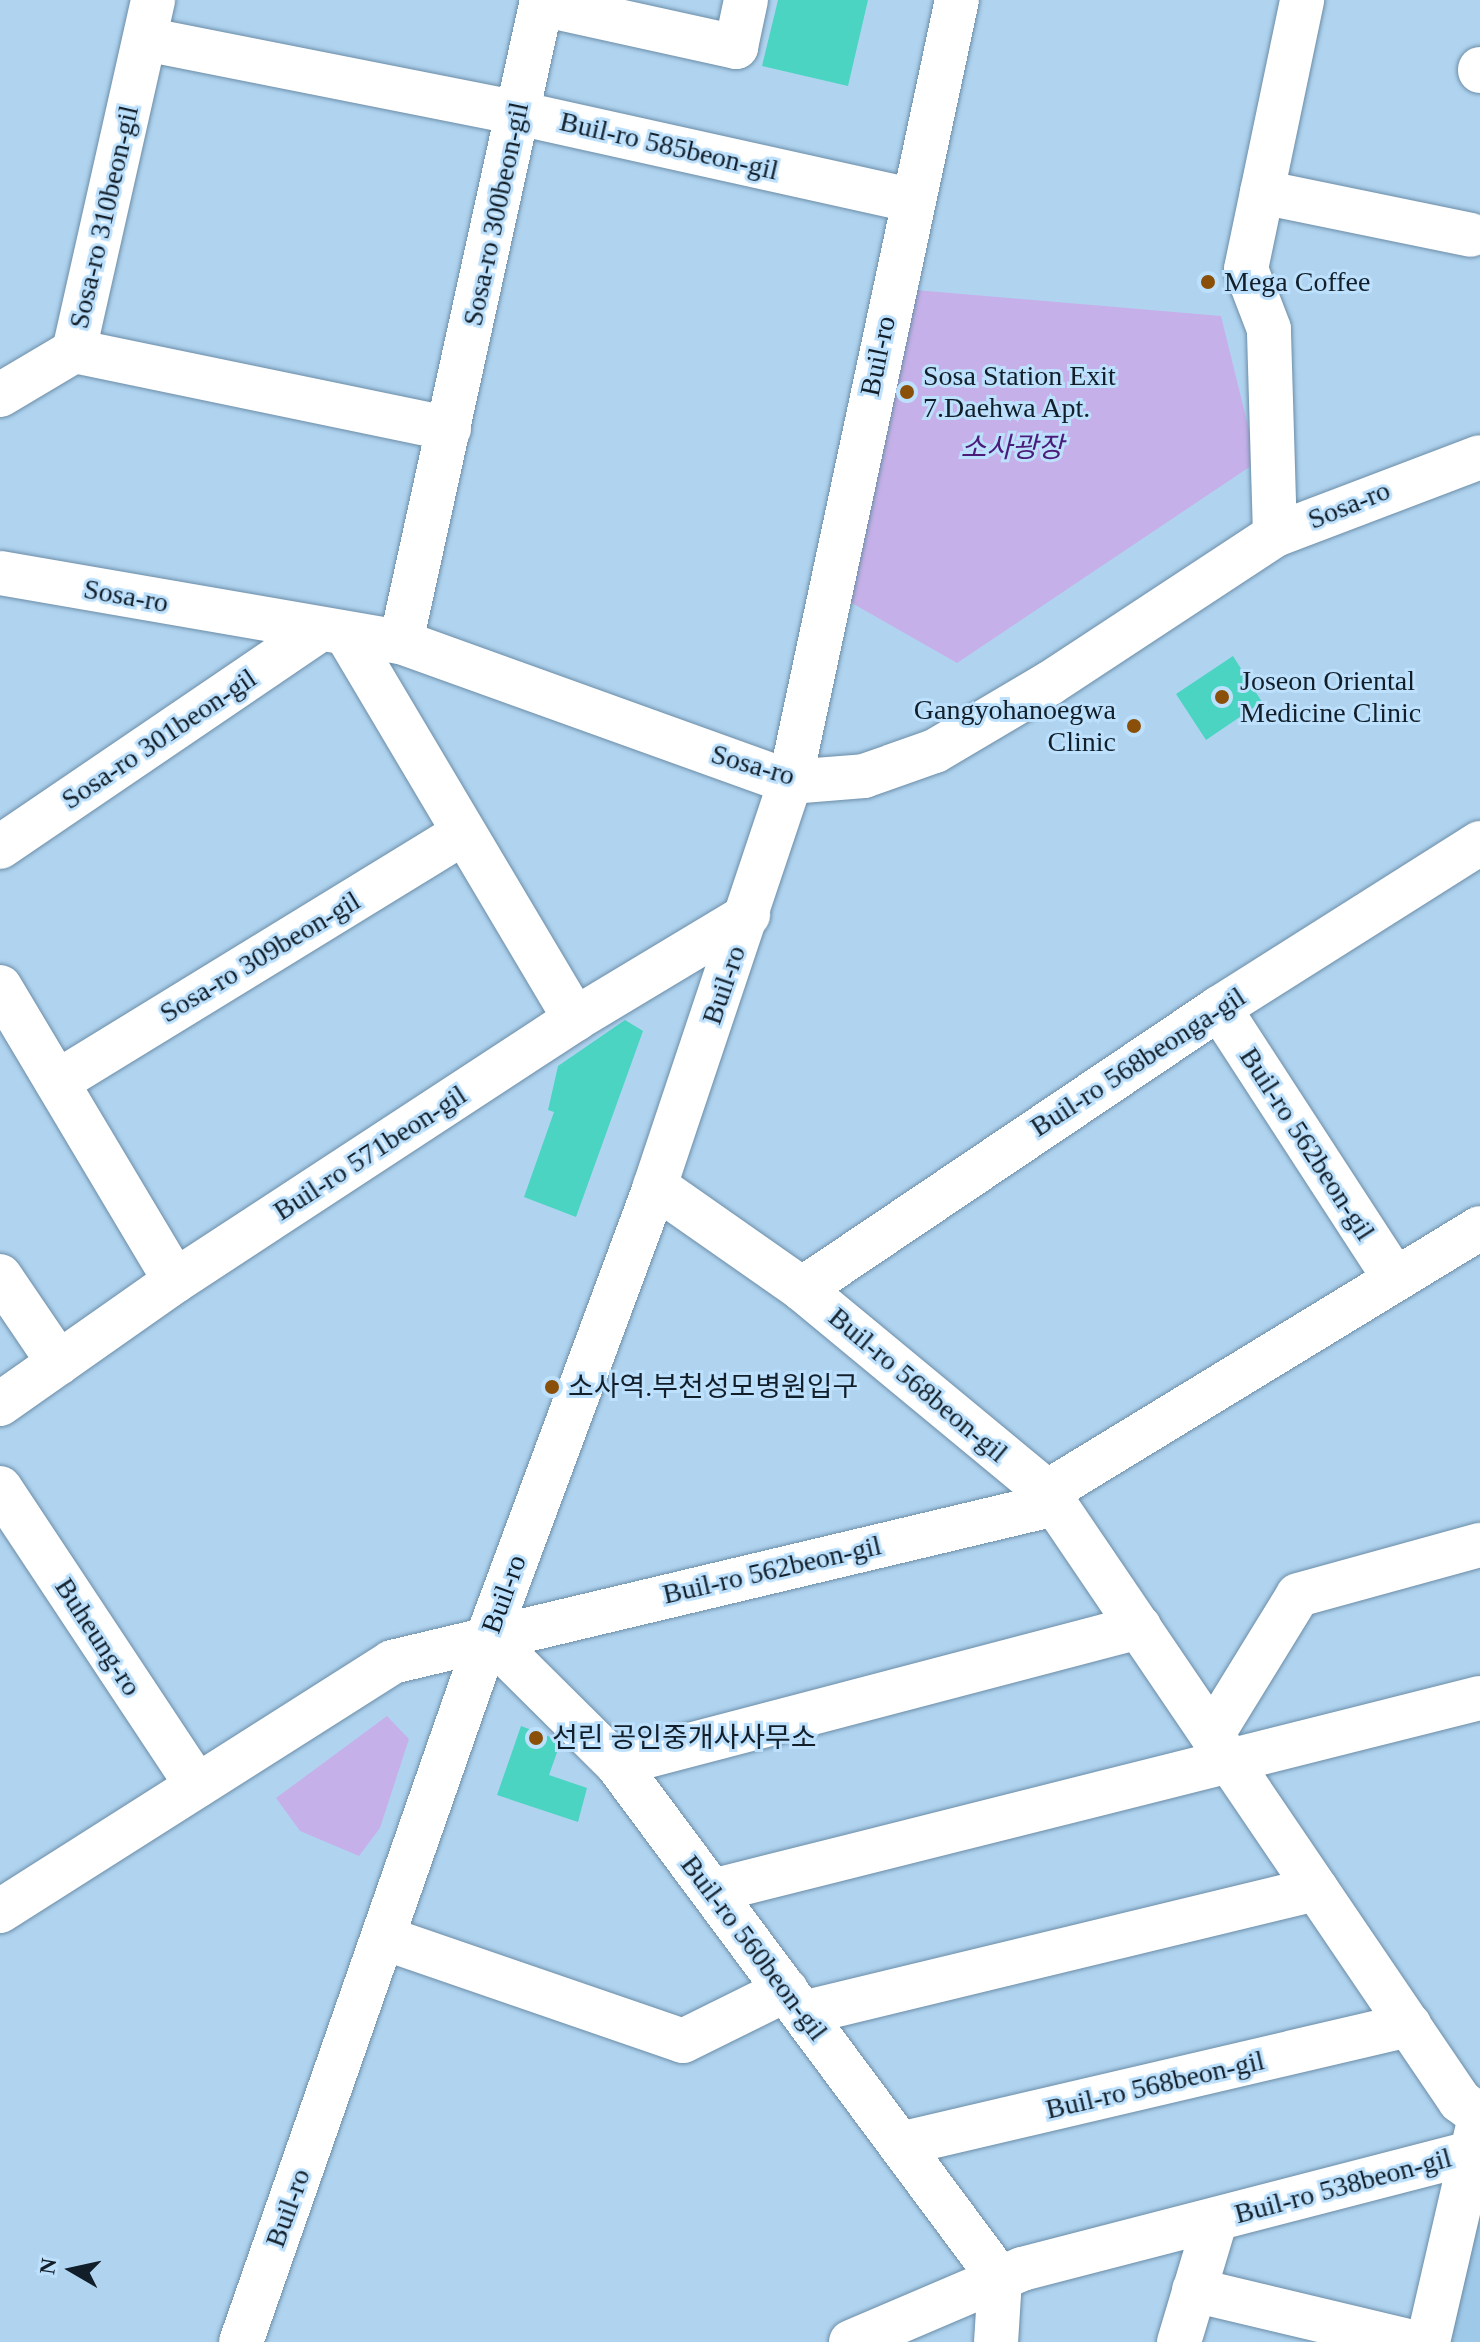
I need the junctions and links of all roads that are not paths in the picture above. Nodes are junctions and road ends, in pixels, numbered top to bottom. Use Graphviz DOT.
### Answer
graph roads {
  1 [pos="746,0"];
  2 [pos="957,0"];
  3 [pos="1302,0"];
  4 [pos="542,2"];
  5 [pos="149,20"];
  6 [pos="518,113"];
  7 [pos="1262,192"];
  8 [pos="910,200"];
  9 [pos="1471,235"];
  10 [pos="74,351"];
  11 [pos="0,395"];
  12 [pos="449,429"];
  13 [pos="1480,457"];
  14 [pos="1275,535"];
  15 [pos="0,573"];
  16 [pos="332,633"];
  17 [pos="401,642"];
  18 [pos="790,782"];
  19 [pos="464,833"];
  20 [pos="1480,843"];
  21 [pos="0,847"];
  22 [pos="748,915"];
  23 [pos="0,987"];
  24 [pos="1219,1008"];
  25 [pos="575,1019"];
  26 [pos="57,1082"];
  27 [pos="655,1186"];
  28 [pos="1480,1228"];
  29 [pos="0,1276"];
  30 [pos="1395,1279"];
  31 [pos="175,1281"];
  32 [pos="802,1289"];
  33 [pos="59,1363"];
  34 [pos="0,1404"];
  35 [pos="0,1488"];
  36 [pos="1051,1498"];
  37 [pos="1480,1545"];
  38 [pos="1139,1627"];
  39 [pos="488,1636"];
  40 [pos="1480,1698"];
  41 [pos="1220,1748"];
  42 [pos="617,1764"];
  43 [pos="197,1786"];
  44 [pos="1316,1889"];
  45 [pos="712,1891"];
  46 [pos="0,1911"];
  47 [pos="384,1938"];
  48 [pos="794,2002"];
  49 [pos="1409,2025"];
  50 [pos="1477,2130"];
  51 [pos="900,2144"];
  52 [pos="1216,2219"];
  53 [pos="1000,2279"];
  54 [pos="1194,2290"];
  55 [pos="241,2342"];
  56 [pos="851,2342"];
  57 [pos="996,2342"];
  58 [pos="1179,2342"];
  59 [pos="1412,2342"];
  60 [pos="1428,2342"];
  1 -- 4 [label="street"];
  2 -- 8 [label="street, Buil-ro"];
  3 -- 7 [label="street"];
  4 -- 6 [label="street, Sosa-ro 300beon-gil"];
  5 -- 6 [label="street, Buil-ro 585beon-gil"];
  5 -- 10 [label="street, Sosa-ro 310beon-gil"];
  6 -- 8 [label="street, Buil-ro 585beon-gil"];
  6 -- 12 [label="street, Sosa-ro 300beon-gil"];
  7 -- 9 [label="street"];
  7 -- 14 [label="street"];
  8 -- 18 [label="street, Buil-ro"];
  10 -- 11 [label="street, Sosa-ro 310beon-gil"];
  10 -- 12 [label="street"];
  12 -- 17 [label="street, Sosa-ro 300beon-gil"];
  13 -- 14 [label="street, Sosa-ro"];
  14 -- 18 [label="street, Sosa-ro"];
  15 -- 16 [label="street, Sosa-ro"];
  16 -- 17 [label="street, Sosa-ro"];
  16 -- 19 [label="street"];
  16 -- 21 [label="street, Sosa-ro 301beon-gil"];
  17 -- 18 [label="street, Sosa-ro"];
  18 -- 22 [label="street, Buil-ro"];
  19 -- 25 [label="street"];
  19 -- 26 [label="street, Sosa-ro 309beon-gil"];
  20 -- 24 [label="street, Buil-ro 568beonga-gil"];
  22 -- 25 [label="street, Buil-ro 571beon-gil"];
  22 -- 27 [label="street, Buil-ro"];
  23 -- 26 [label="street"];
  24 -- 30 [label="street, Buil-ro 562beon-gil"];
  24 -- 32 [label="street, Buil-ro 568beonga-gil"];
  25 -- 31 [label="street, Buil-ro 571beon-gil"];
  26 -- 31 [label="street"];
  27 -- 32 [label="street, Buil-ro 568beon-gil"];
  27 -- 39 [label="street, Buil-ro"];
  28 -- 30 [label="street, Buil-ro 562beon-gil"];
  29 -- 33 [label="street"];
  30 -- 36 [label="street, Buil-ro 562beon-gil"];
  31 -- 33 [label="street, Buil-ro 571beon-gil"];
  32 -- 36 [label="street, Buil-ro 568beon-gil"];
  33 -- 34 [label="street, Buil-ro 571beon-gil"];
  35 -- 43 [label="street, Buheung-ro"];
  36 -- 38 [label="street, Buil-ro 568beon-gil"];
  36 -- 39 [label="street, Buil-ro 562beon-gil"];
  37 -- 41 [label="street"];
  38 -- 41 [label="street, Buil-ro 568beon-gil"];
  38 -- 42 [label="street"];
  39 -- 42 [label="street, Buil-ro 560beon-gil"];
  39 -- 43 [label="street"];
  39 -- 47 [label="street, Buil-ro"];
  40 -- 41 [label="street"];
  41 -- 44 [label="street, Buil-ro 568beon-gil"];
  41 -- 45 [label="street"];
  42 -- 45 [label="street, Buil-ro 560beon-gil"];
  43 -- 46 [label="street"];
  44 -- 48 [label="street"];
  44 -- 49 [label="street, Buil-ro 568beon-gil"];
  45 -- 48 [label="street, Buil-ro 560beon-gil"];
  47 -- 48 [label="street"];
  47 -- 55 [label="street, Buil-ro"];
  48 -- 51 [label="street, Buil-ro 560beon-gil"];
  49 -- 50 [label="street, Buil-ro 568beon-gil"];
  49 -- 51 [label="street, Buil-ro 568beon-gil"];
  50 -- 52 [label="street, Buil-ro 538beon-gil"];
  50 -- 60 [label="street"];
  51 -- 53 [label="street, Buil-ro 560beon-gil"];
  52 -- 53 [label="street, Buil-ro 538beon-gil"];
  52 -- 54 [label="street, Buil-ro 538beon-gil"];
  53 -- 56 [label="street, Buil-ro 538beon-gil"];
  53 -- 57 [label="street"];
  54 -- 58 [label="street, Buil-ro 538beon-gil"];
  54 -- 59 [label="street"];
}
